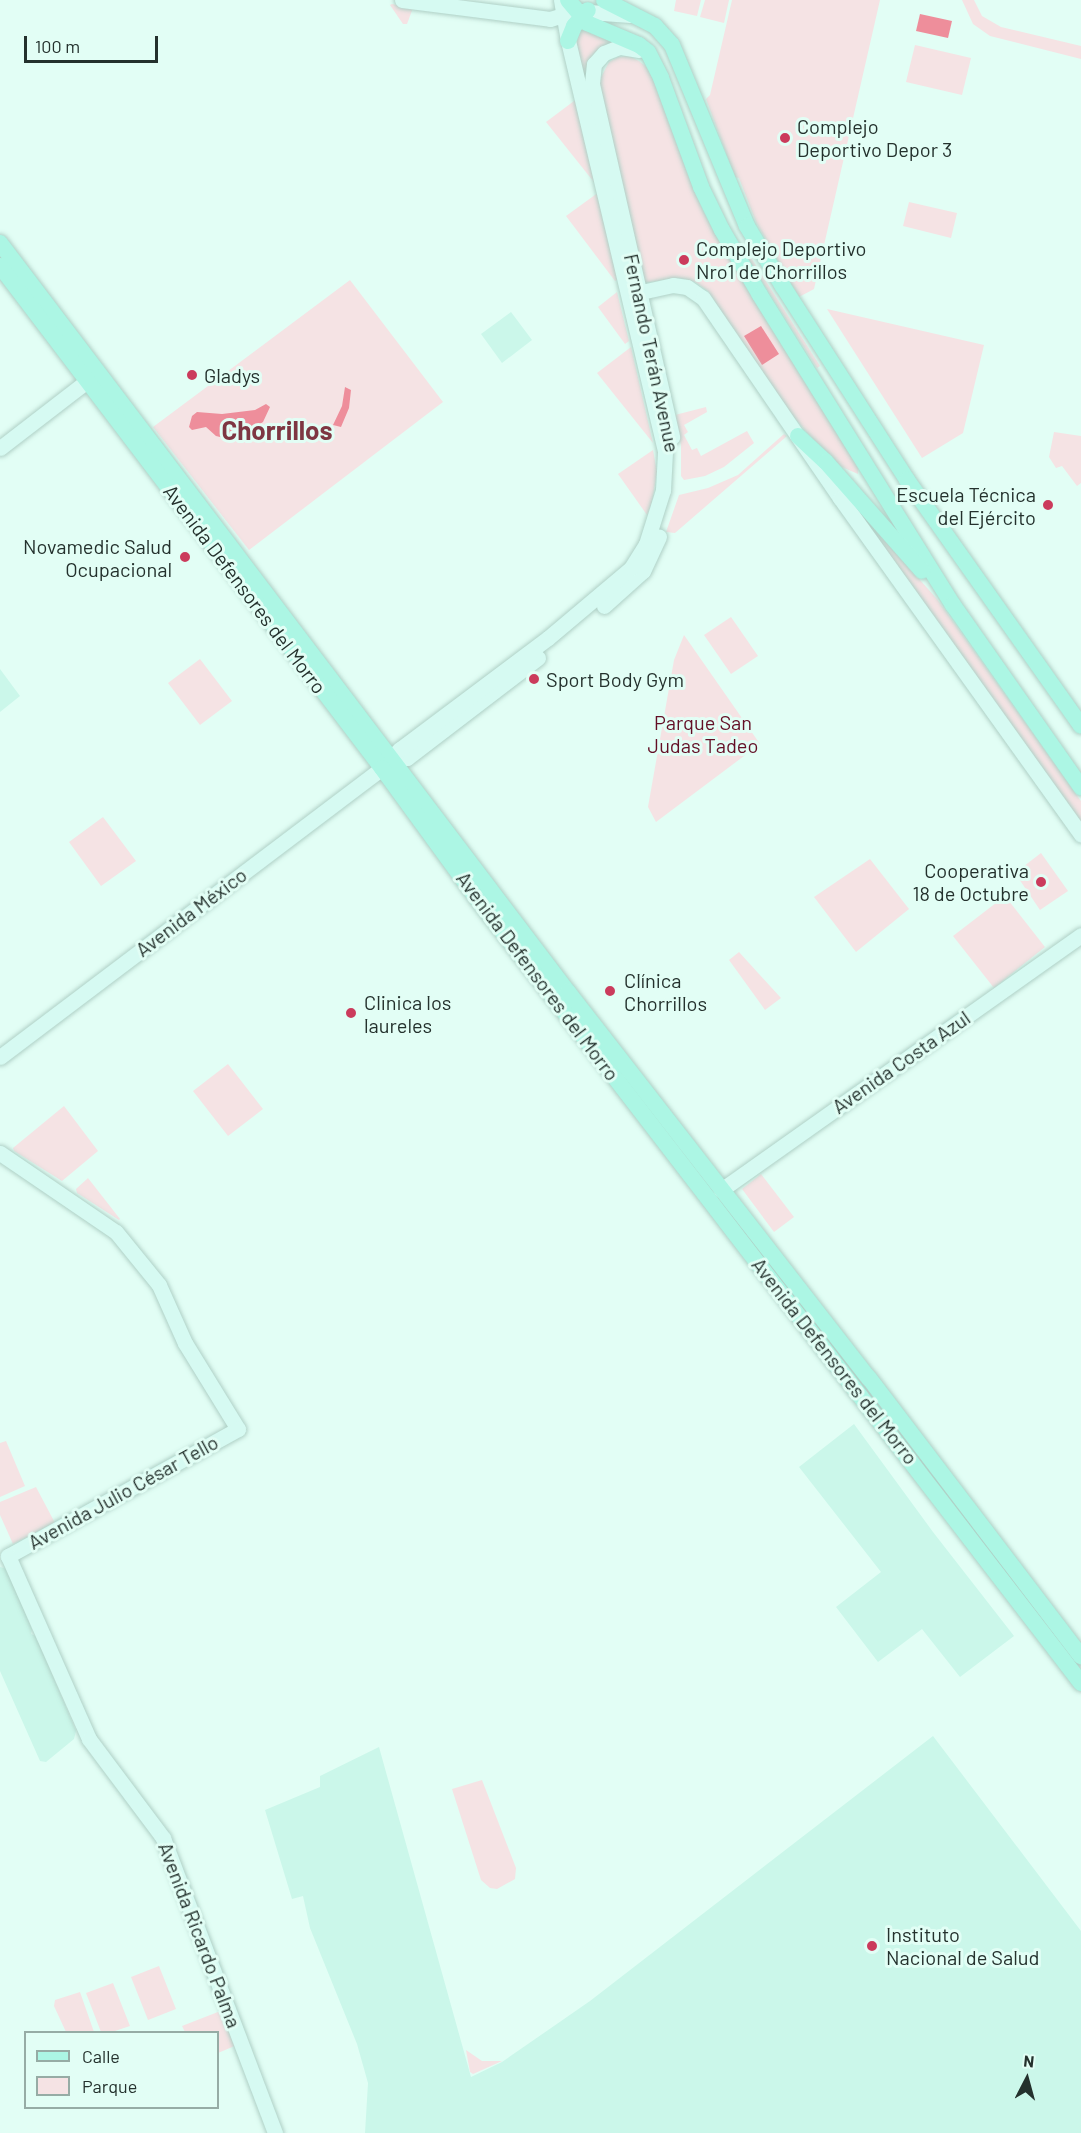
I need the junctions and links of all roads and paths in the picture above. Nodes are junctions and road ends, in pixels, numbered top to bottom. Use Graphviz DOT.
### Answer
graph roads {
  1 [pos="402,0"];
  2 [pos="604,0"];
  3 [pos="573,9"];
  4 [pos="636,15"];
  5 [pos="568,41"];
  6 [pos="652,59"];
  7 [pos="0,243"];
  8 [pos="0,266"];
  9 [pos="635,294"];
  10 [pos="87,381"];
  11 [pos="798,436"];
  12 [pos="0,448"];
  13 [pos="952,605"];
  14 [pos="1081,726"];
  15 [pos="387,764"];
  16 [pos="1081,787"];
  17 [pos="1081,835"];
  18 [pos="1081,935"];
  19 [pos="0,1057"];
  20 [pos="0,1153"];
  21 [pos="721,1190"];
  22 [pos="952,1499"];
  23 [pos="8,1556"];
  24 [pos="1081,1656"];
  25 [pos="1081,1683"];
  26 [pos="275,2133"];
  1 -- 3 [label="street"];
  2 -- 4 [label="main road"];
  3 -- 4 [label="street"];
  3 -- 5 [label="main road"];
  3 -- 6 [label="main road"];
  4 -- 14 [label="main road"];
  5 -- 9 [label="street"];
  6 -- 9 [label="street, Fernando Terán Avenue"];
  6 -- 13 [label="main road"];
  7 -- 15 [label="main road, Avenida Defensores del Morro"];
  8 -- 10 [label="main road, Avenida Defensores del Morro"];
  9 -- 11 [label="street"];
  9 -- 15 [label="street, Fernando Terán Avenue"];
  10 -- 12 [label="street"];
  10 -- 15 [label="main road, Avenida Defensores del Morro"];
  11 -- 13 [label="main road"];
  11 -- 17 [label="street"];
  13 -- 16 [label="main road"];
  15 -- 19 [label="street, Avenida México"];
  15 -- 21 [label="main road, Avenida Defensores del Morro"];
  15 -- 22 [label="main road, Avenida Defensores del Morro"];
  18 -- 21 [label="street, Avenida Costa Azul"];
  20 -- 23 [label="street, Avenida Julio César Tello"];
  21 -- 22 [label="main road, Avenida Defensores del Morro"];
  22 -- 24 [label="main road, Avenida Defensores del Morro"];
  22 -- 25 [label="main road, Avenida Defensores del Morro"];
  23 -- 26 [label="street, Avenida Ricardo Palma"];
}
